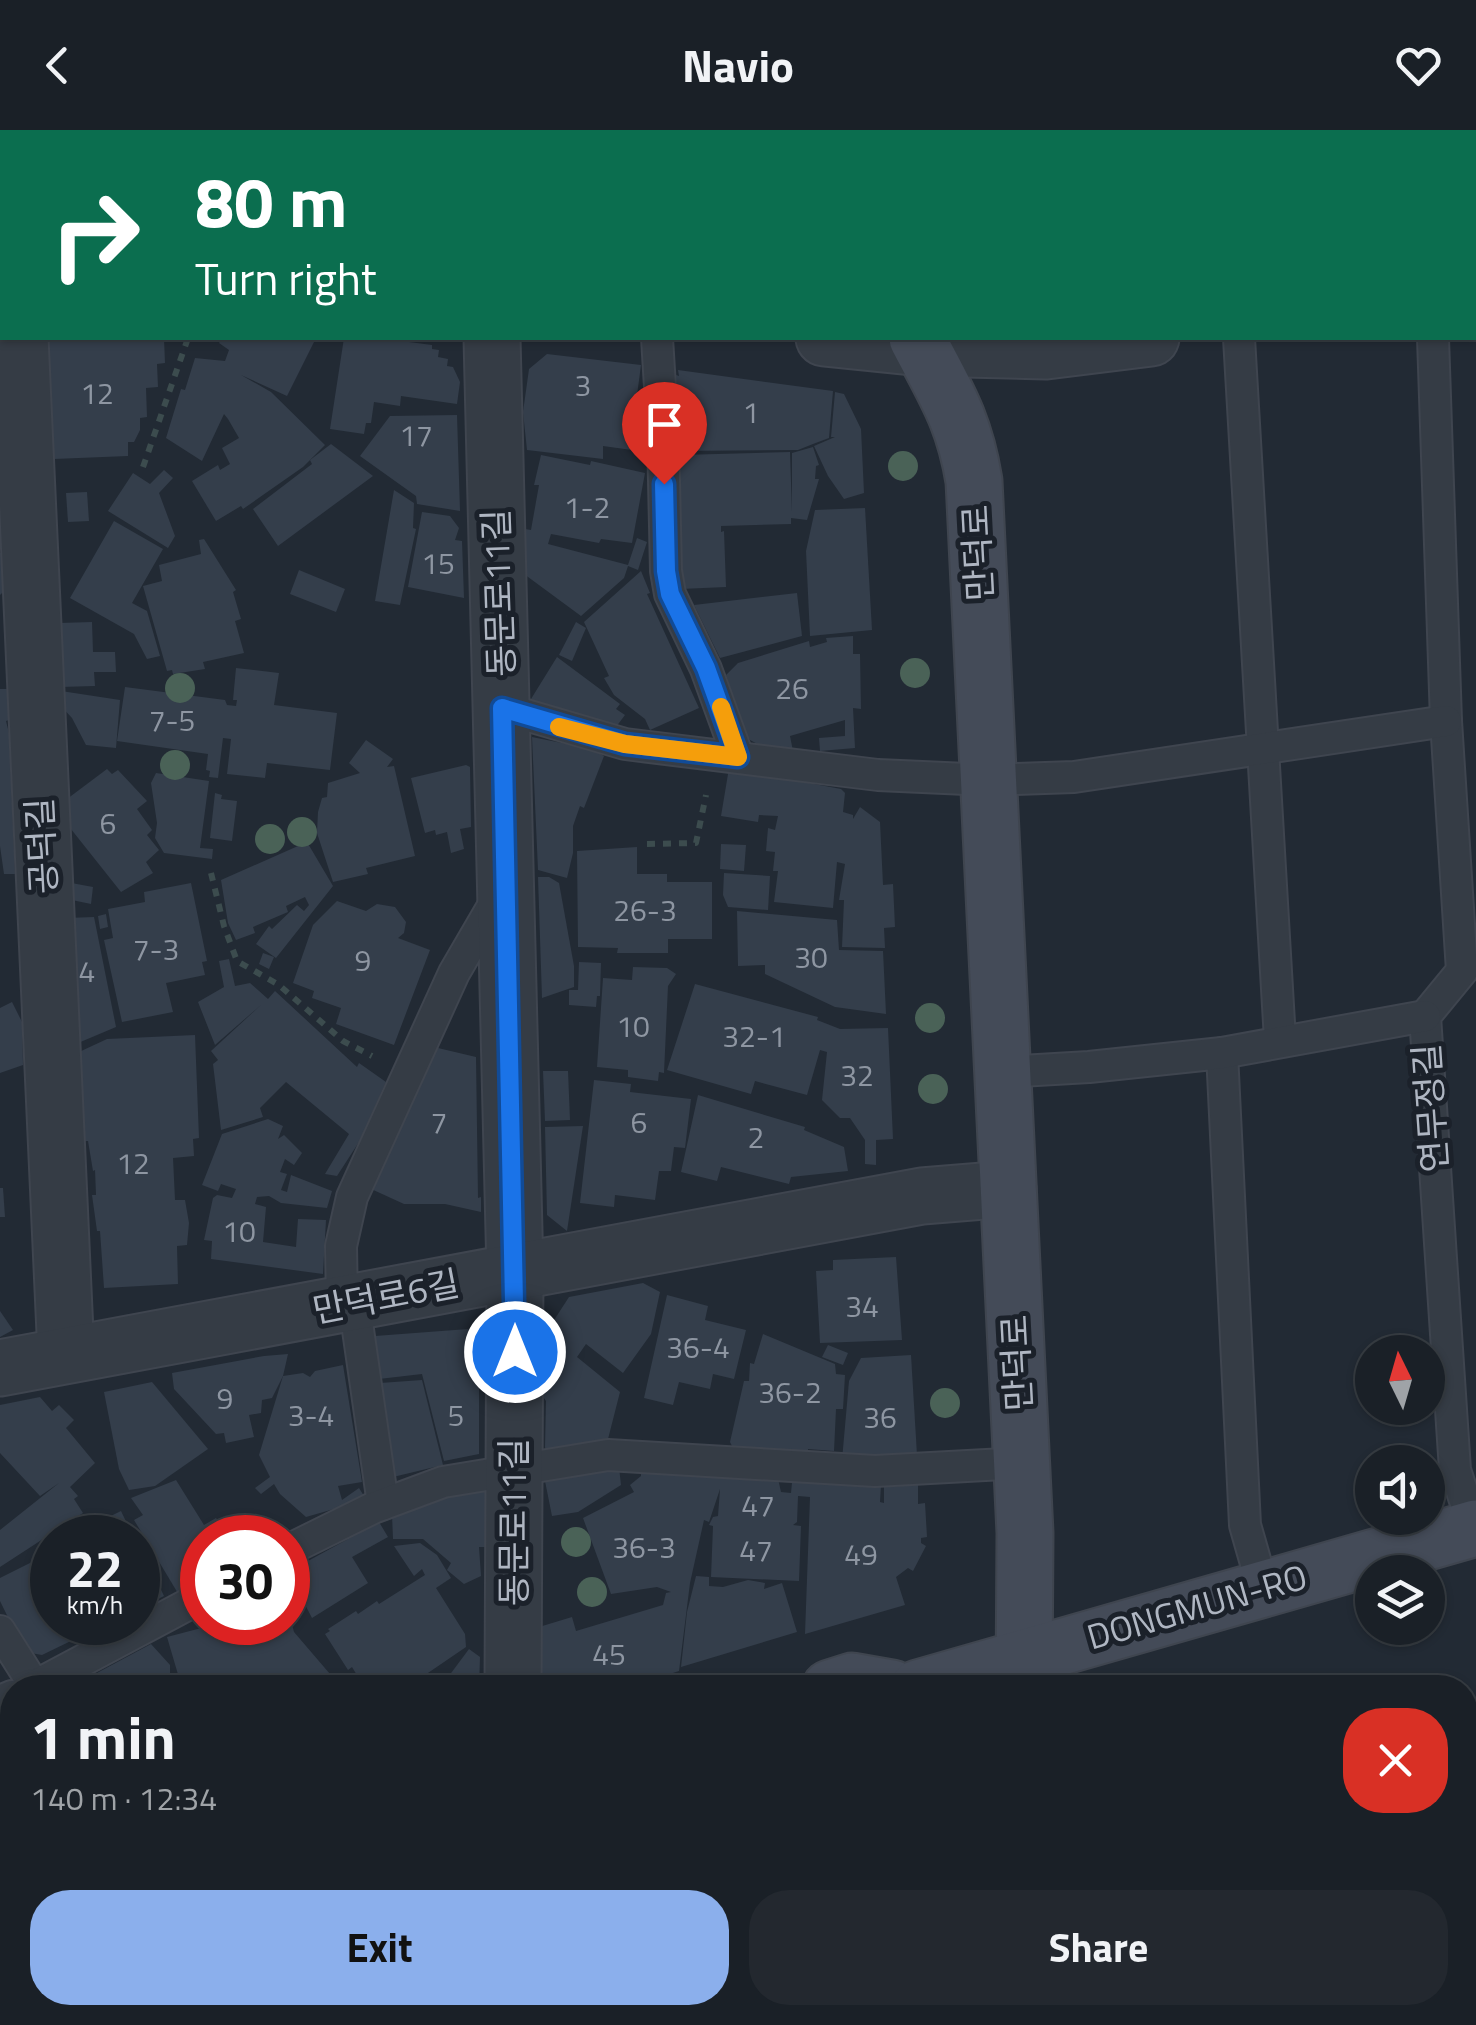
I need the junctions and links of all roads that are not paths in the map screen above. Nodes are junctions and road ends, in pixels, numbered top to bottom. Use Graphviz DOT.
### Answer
graph roads {
  1 [pos="20,340"];
  2 [pos="492,340"];
  3 [pos="657,340"];
  4 [pos="889,340"];
  5 [pos="1135,340"];
  6 [pos="1239,340"];
  7 [pos="1433,340"];
  8 [pos="921,341"];
  9 [pos="502,708"];
  10 [pos="1446,721"];
  11 [pos="1261,751"];
  12 [pos="725,756"];
  13 [pos="989,780"];
  14 [pos="506,885"];
  15 [pos="1425,1016"];
  16 [pos="1280,1040"];
  17 [pos="1222,1052"];
  18 [pos="1003,1072"];
  19 [pos="1008,1189"];
  20 [pos="514,1272"];
  21 [pos="348,1304"];
  22 [pos="66,1355"];
  23 [pos="0,1368"];
  24 [pos="1022,1463"];
  25 [pos="515,1471"];
  26 [pos="383,1504"];
  27 [pos="1475,1528"];
  28 [pos="310,1539"];
  29 [pos="1264,1588"];
  30 [pos="180,1609"];
  31 [pos="0,1631"];
  32 [pos="1025,1671"];
  33 [pos="22,1675"];
  34 [pos="55,1675"];
  35 [pos="513,1675"];
  36 [pos="1000,1675"];
  1 -- 22 [label="street, 공덕길"];
  2 -- 9 [label="street, 동문로11길"];
  3 -- 12 [label="lane"];
  4 -- 8 [label="street"];
  5 -- 8 [label="street"];
  6 -- 11 [label="lane"];
  7 -- 10 [label="lane, 연무정길"];
  8 -- 13 [label="main road, 만덕로"];
  9 -- 12 [label="lane"];
  9 -- 14 [label="street, 동문로11길"];
  10 -- 11 [label="lane"];
  10 -- 15 [label="lane, 연무정길"];
  11 -- 13 [label="lane"];
  11 -- 16 [label="lane"];
  12 -- 13 [label="lane"];
  13 -- 18 [label="main road, 만덕로"];
  14 -- 20 [label="street, 동문로11길"];
  14 -- 21 [label="lane"];
  15 -- 16 [label="lane"];
  15 -- 27 [label="lane, 연무정길"];
  16 -- 17 [label="lane"];
  17 -- 18 [label="lane"];
  17 -- 29 [label="lane"];
  18 -- 19 [label="main road, 만덕로"];
  19 -- 20 [label="street, 만덕로6길"];
  19 -- 24 [label="main road, 만덕로"];
  20 -- 21 [label="street, 만덕로6길"];
  20 -- 25 [label="street, 동문로11길"];
  21 -- 22 [label="street, 만덕로6길"];
  21 -- 26 [label="lane"];
  22 -- 23 [label="street, 만덕로6길"];
  24 -- 25 [label="lane"];
  24 -- 32 [label="main road, 만덕로"];
  25 -- 26 [label="lane"];
  25 -- 35 [label="street, 동문로11길"];
  26 -- 28 [label="lane"];
  27 -- 29 [label="main road, DONGMUN-RO"];
  29 -- 32 [label="main road, DONGMUN-RO"];
  30 -- 34 [label="lane"];
  31 -- 33 [label="lane"];
  32 -- 36 [label="main road, DONGMUN-RO"];
}
